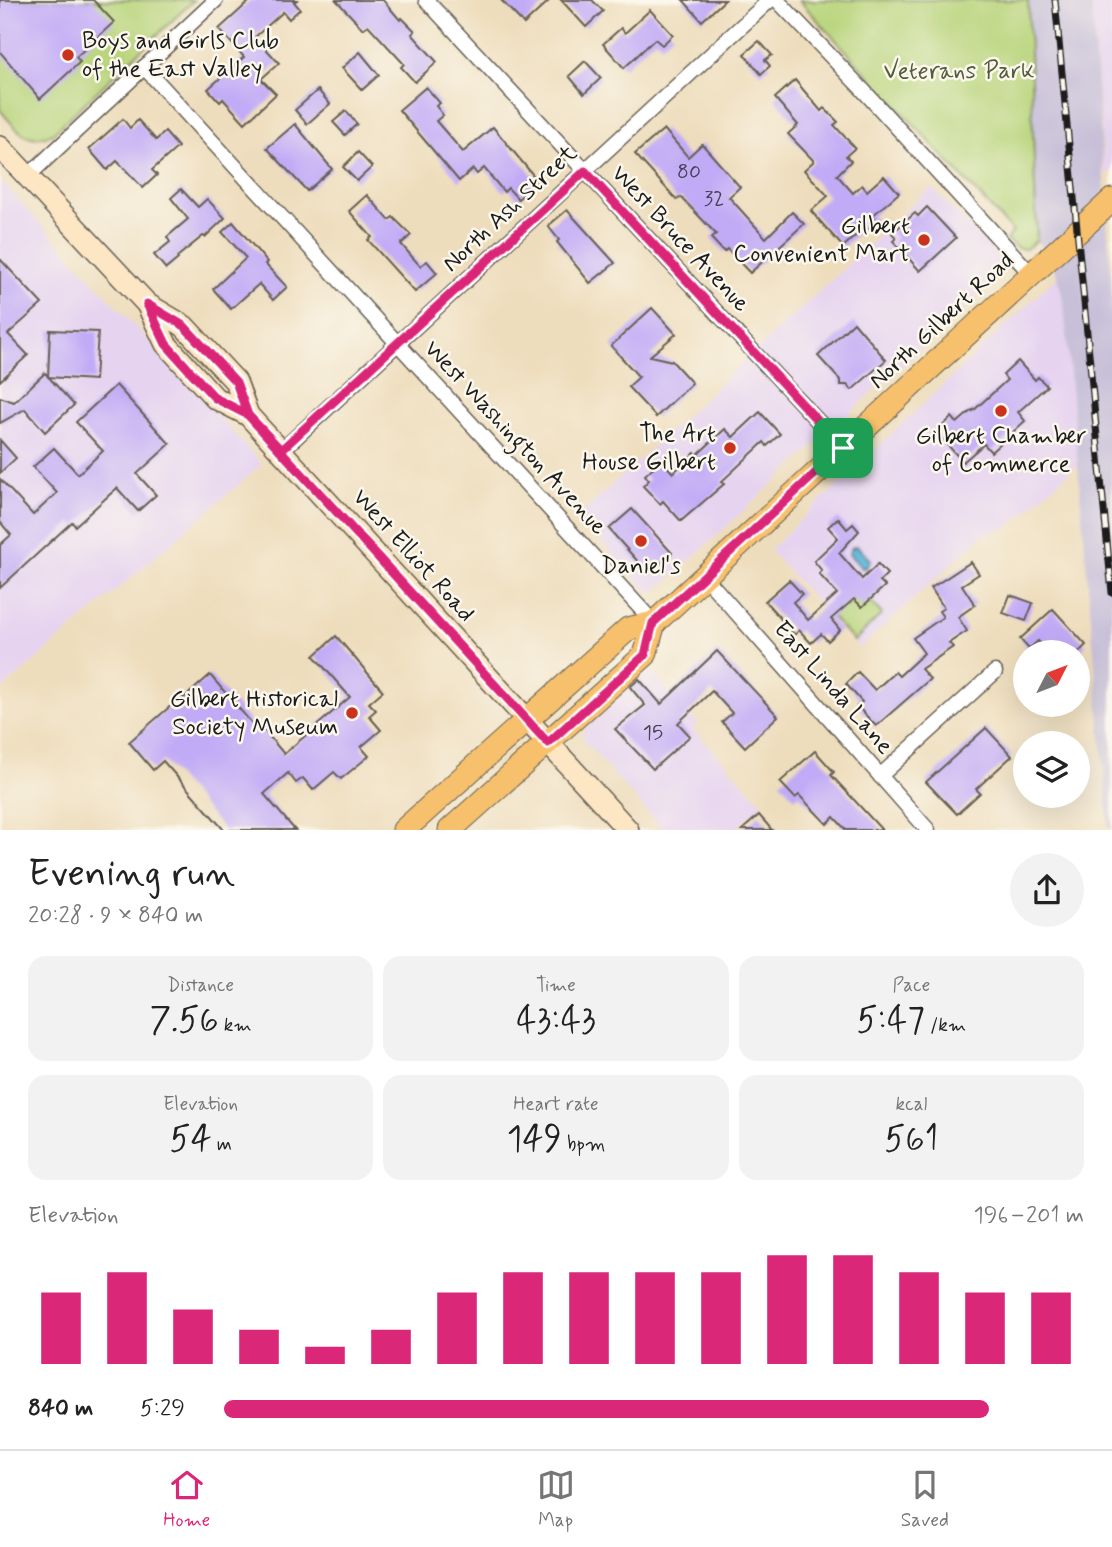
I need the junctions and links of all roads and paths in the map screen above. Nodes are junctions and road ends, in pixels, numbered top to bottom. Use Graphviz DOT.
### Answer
graph roads {
  1 [pos="216,0"];
  2 [pos="426,0"];
  3 [pos="770,0"];
  4 [pos="777,0"];
  5 [pos="144,67"];
  6 [pos="0,147"];
  7 [pos="585,171"];
  8 [pos="27,177"];
  9 [pos="1112,200"];
  10 [pos="1032,275"];
  11 [pos="397,344"];
  12 [pos="843,448"];
  13 [pos="281,450"];
  14 [pos="705,576"];
  15 [pos="653,623"];
  16 [pos="995,672"];
  17 [pos="538,731"];
  18 [pos="880,776"];
  19 [pos="404,830"];
  20 [pos="450,830"];
  21 [pos="628,830"];
  22 [pos="928,830"];
  1 -- 5 [label="street"];
  2 -- 7 [label="street, West Bruce Avenue"];
  3 -- 7 [label="street, North Ash Street"];
  4 -- 10 [label="street"];
  5 -- 8 [label="street"];
  5 -- 11 [label="street, West Washington Avenue"];
  6 -- 8 [label="main road, West Elliot Road"];
  7 -- 11 [label="street, North Ash Street"];
  7 -- 12 [label="street, West Bruce Avenue"];
  8 -- 13 [label="main road, West Elliot Road"];
  9 -- 10 [label="main road, North Gilbert Road"];
  10 -- 12 [label="main road, North Gilbert Road"];
  11 -- 13 [label="street, North Ash Street"];
  11 -- 15 [label="street, West Washington Avenue"];
  12 -- 14 [label="main road, North Gilbert Road"];
  13 -- 17 [label="main road, West Elliot Road"];
  14 -- 15 [label="main road, North Gilbert Road"];
  14 -- 18 [label="street, East Linda Lane"];
  15 -- 17 [label="main road, North Gilbert Road"];
  15 -- 17 [label="main road"];
  16 -- 18 [label="street"];
  17 -- 19 [label="main road"];
  17 -- 20 [label="main road"];
  17 -- 21 [label="main road, West Elliot Road"];
  18 -- 22 [label="street, East Linda Lane"];
}
